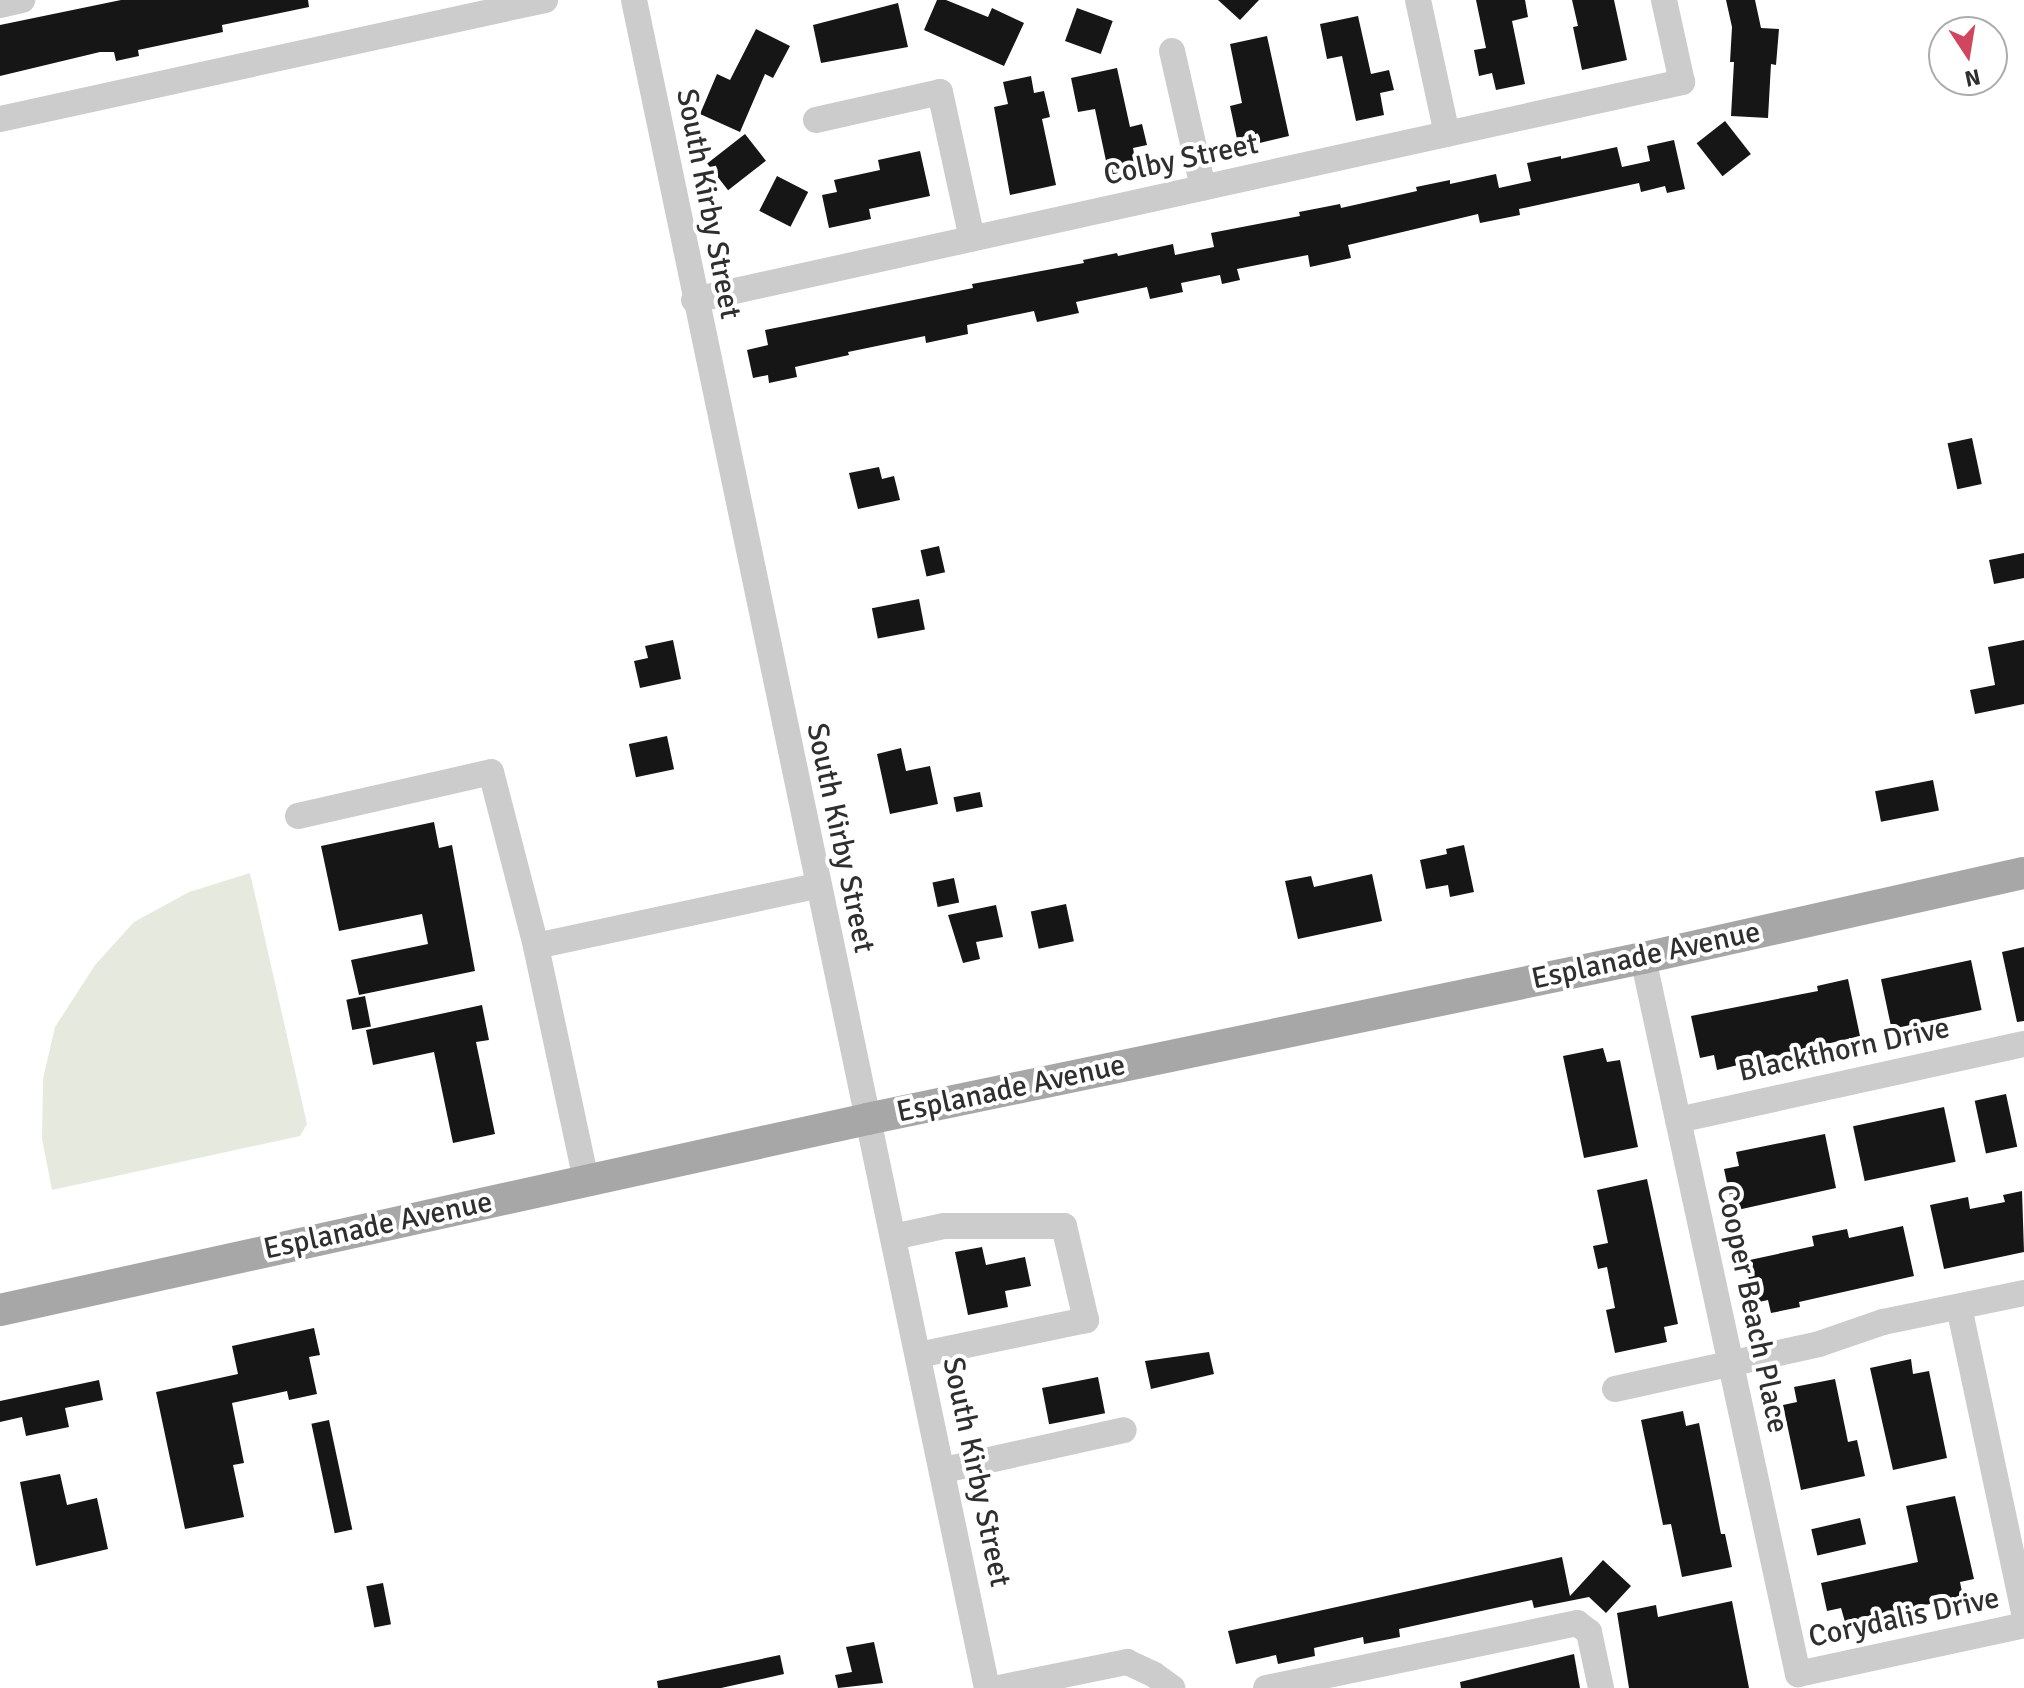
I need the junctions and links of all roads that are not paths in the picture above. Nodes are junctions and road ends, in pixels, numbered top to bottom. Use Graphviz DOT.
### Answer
graph roads {
  1 [pos="22,0"];
  2 [pos="545,0"];
  3 [pos="634,0"];
  4 [pos="1418,0"];
  5 [pos="1664,0"];
  6 [pos="0,5"];
  7 [pos="1172,51"];
  8 [pos="0,119"];
  9 [pos="816,120"];
  10 [pos="1447,134"];
  11 [pos="1203,188"];
  12 [pos="972,239"];
  13 [pos="694,300"];
  14 [pos="298,816"];
  15 [pos="2024,873"];
  16 [pos="817,886"];
  17 [pos="536,946"];
  18 [pos="1643,958"];
  19 [pos="2024,1044"];
  20 [pos="867,1119"];
  21 [pos="1678,1120"];
  22 [pos="586,1180"];
  23 [pos="893,1237"];
  24 [pos="2024,1293"];
  25 [pos="1959,1307"];
  26 [pos="0,1310"];
  27 [pos="919,1355"];
  28 [pos="1731,1363"];
  29 [pos="1615,1389"];
  30 [pos="1124,1430"];
  31 [pos="944,1470"];
  32 [pos="2024,1614"];
  33 [pos="2024,1625"];
  34 [pos="1798,1674"];
  35 [pos="987,1688"];
  36 [pos="999,1688"];
  37 [pos="1172,1688"];
  38 [pos="1266,1688"];
  39 [pos="1601,1688"];
  1 -- 6 [label="street"];
  2 -- 8 [label="street"];
  3 -- 13 [label="street, South Kirby Street"];
  4 -- 10 [label="street"];
  5 -- 10 [label="street, Colby Street"];
  7 -- 11 [label="street"];
  9 -- 12 [label="street"];
  10 -- 11 [label="street, Colby Street"];
  11 -- 12 [label="street, Colby Street"];
  12 -- 13 [label="street, Colby Street"];
  13 -- 16 [label="street, South Kirby Street"];
  14 -- 17 [label="street"];
  15 -- 18 [label="main road, Esplanade Avenue"];
  16 -- 17 [label="street"];
  16 -- 20 [label="street, South Kirby Street"];
  17 -- 22 [label="street"];
  18 -- 20 [label="main road, Esplanade Avenue"];
  18 -- 21 [label="street, Cooper Beach Place"];
  19 -- 21 [label="street, Blackthorn Drive"];
  20 -- 22 [label="main road, Esplanade Avenue"];
  20 -- 23 [label="street, South Kirby Street"];
  21 -- 28 [label="street, Cooper Beach Place"];
  22 -- 26 [label="main road, Esplanade Avenue"];
  23 -- 27 [label="street, South Kirby Street"];
  23 -- 27 [label="street"];
  24 -- 25 [label="street"];
  25 -- 28 [label="street"];
  25 -- 32 [label="street"];
  27 -- 31 [label="street, South Kirby Street"];
  28 -- 29 [label="street"];
  28 -- 34 [label="street, Cooper Beach Place"];
  30 -- 31 [label="street"];
  31 -- 35 [label="street, South Kirby Street"];
  33 -- 34 [label="street, Corydalis Drive"];
  36 -- 37 [label="street"];
  38 -- 39 [label="street"];
}
